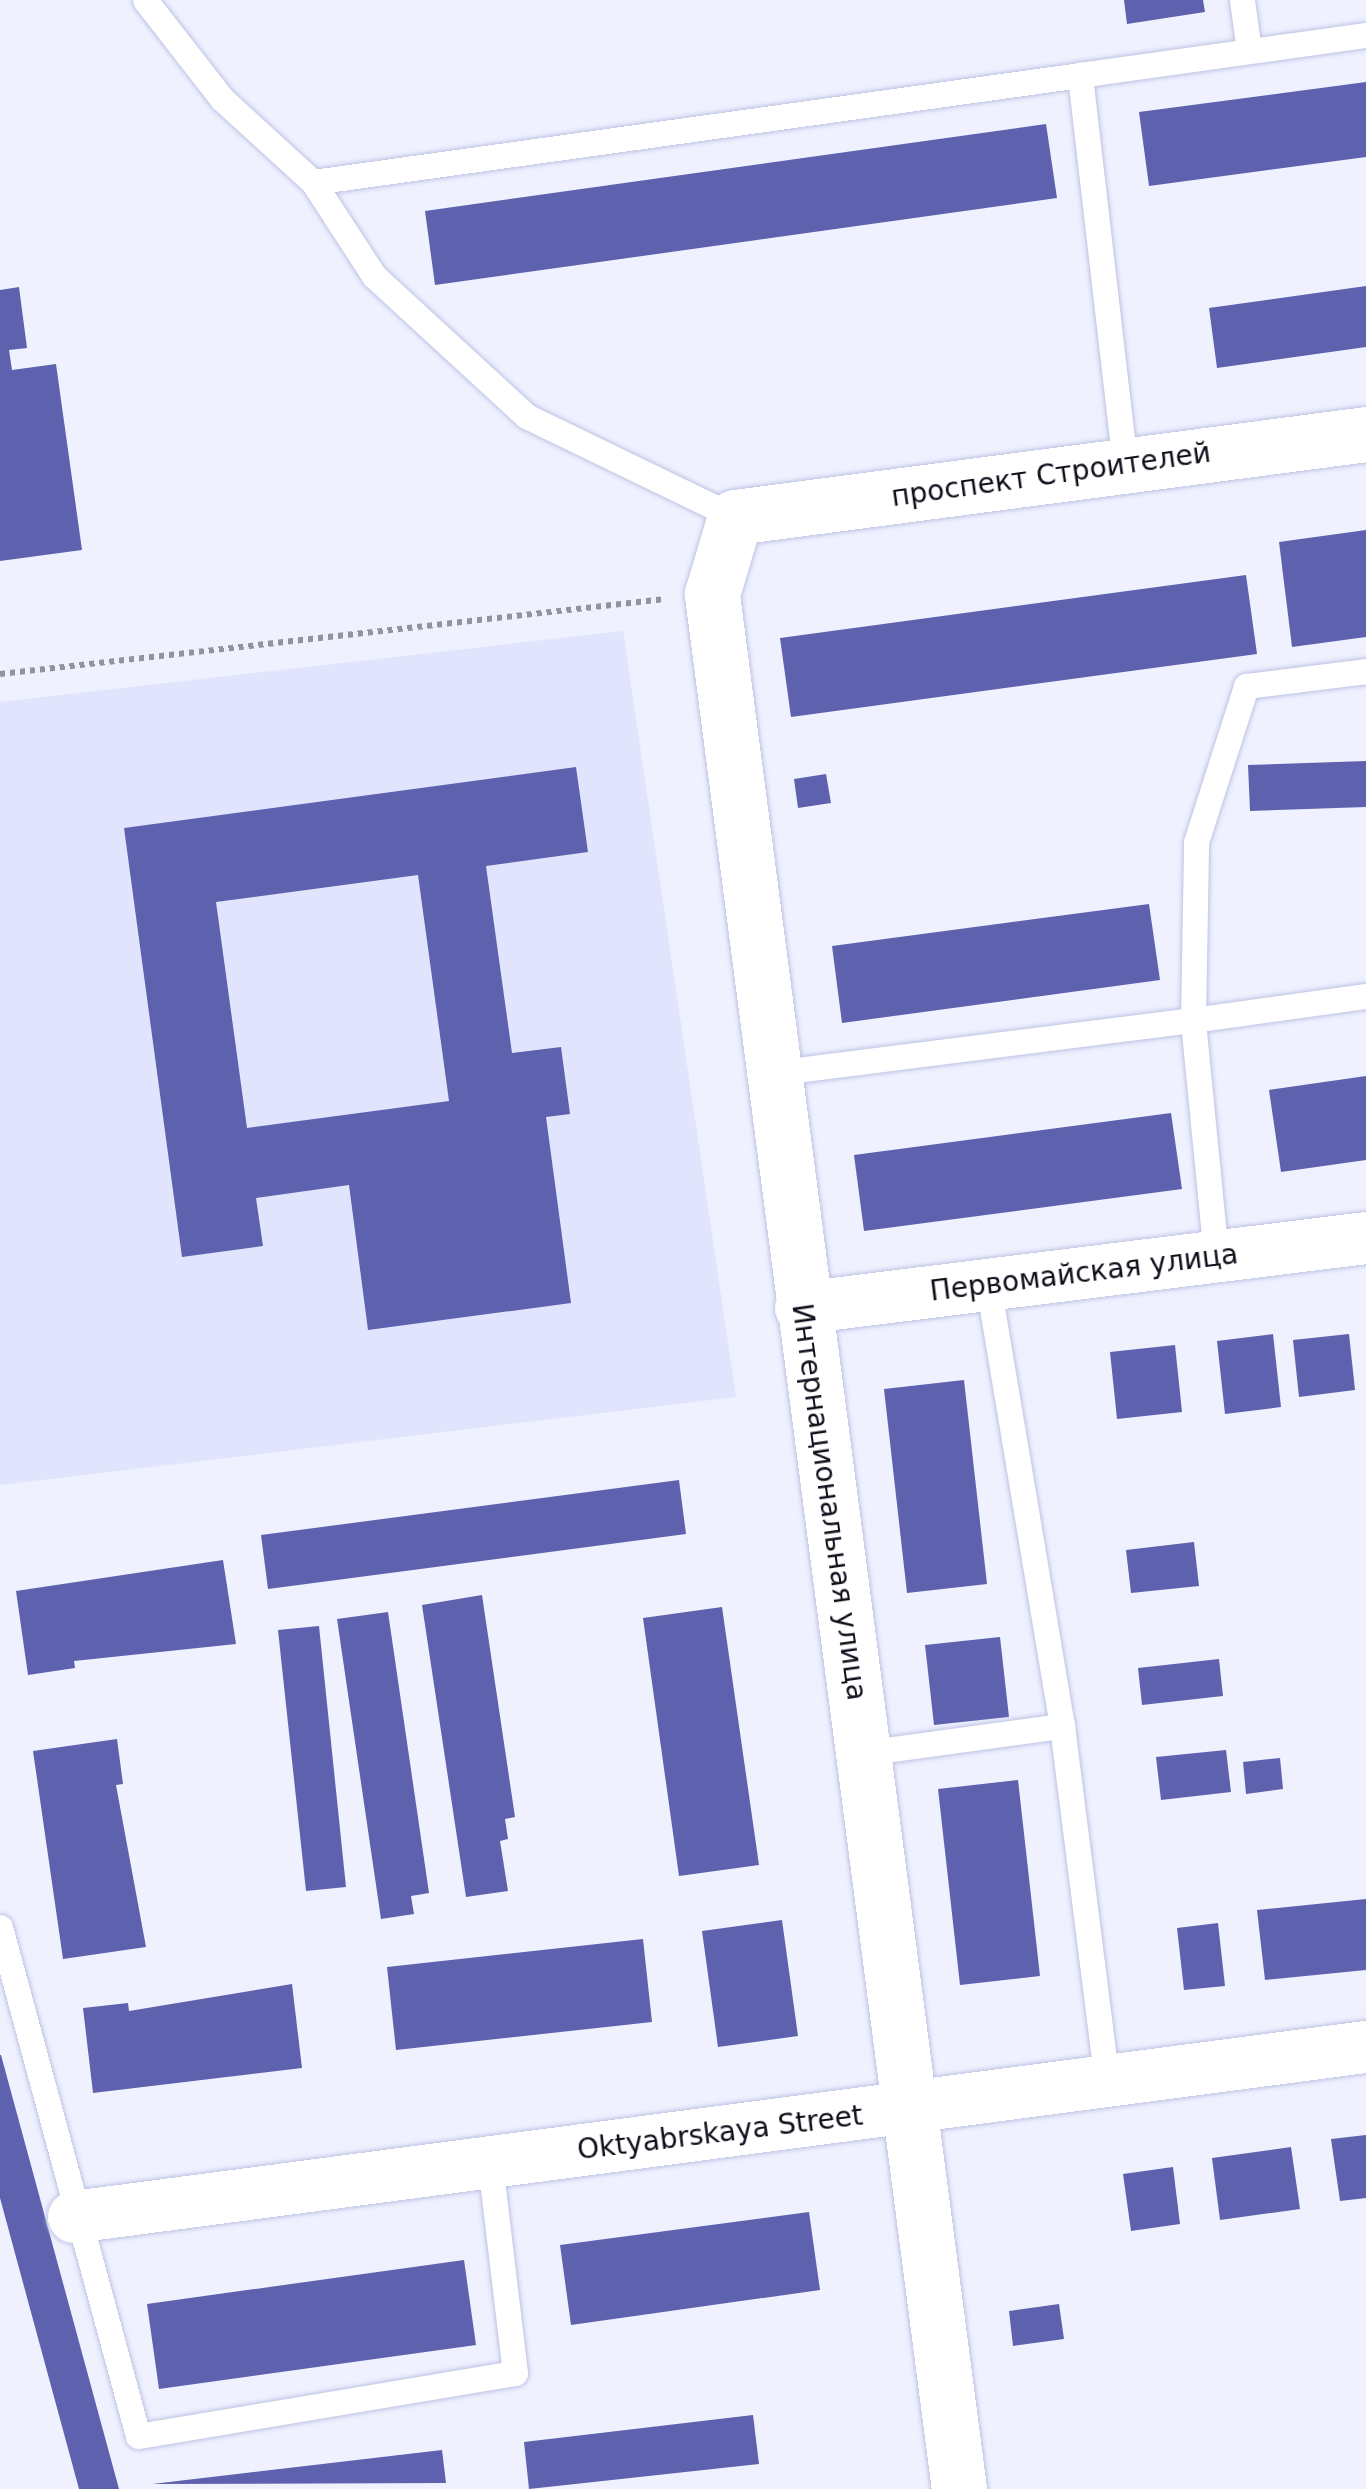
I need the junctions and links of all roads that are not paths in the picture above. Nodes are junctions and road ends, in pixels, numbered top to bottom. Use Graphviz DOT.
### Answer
graph roads {
  1 [pos="145,0"];
  2 [pos="1242,0"];
  3 [pos="1366,35"];
  4 [pos="1249,51"];
  5 [pos="1080,75"];
  6 [pos="313,182"];
  7 [pos="1366,434"];
  8 [pos="1124,465"];
  9 [pos="736,517"];
  10 [pos="1366,671"];
  11 [pos="1366,996"];
  12 [pos="1192,1020"];
  13 [pos="772,1073"];
  14 [pos="1366,1238"];
  15 [pos="1216,1256"];
  16 [pos="988,1284"];
  17 [pos="802,1308"];
  18 [pos="1062,1726"];
  19 [pos="864,1753"];
  20 [pos="0,1927"];
  21 [pos="1366,2047"];
  22 [pos="1107,2082"];
  23 [pos="913,2108"];
  24 [pos="490,2163"];
  25 [pos="74,2217"];
  26 [pos="959,2489"];
  1 -- 6 [label="lane"];
  2 -- 4 [label="lane"];
  3 -- 4 [label="lane"];
  4 -- 5 [label="lane"];
  5 -- 6 [label="lane"];
  5 -- 8 [label="lane"];
  6 -- 9 [label="lane"];
  7 -- 8 [label="street, проспект Строителей"];
  8 -- 9 [label="street, проспект Строителей"];
  9 -- 13 [label="street, Интернациональная улица"];
  10 -- 12 [label="lane"];
  11 -- 12 [label="lane"];
  12 -- 13 [label="lane"];
  12 -- 15 [label="lane"];
  13 -- 17 [label="street, Интернациональная улица"];
  14 -- 15 [label="street, Первомайская улица"];
  15 -- 16 [label="street, Первомайская улица"];
  16 -- 17 [label="street, Первомайская улица"];
  16 -- 18 [label="lane"];
  17 -- 19 [label="street, Интернациональная улица"];
  18 -- 19 [label="lane"];
  18 -- 22 [label="lane"];
  19 -- 23 [label="street, Интернациональная улица"];
  20 -- 25 [label="lane"];
  21 -- 22 [label="street, Oktyabrskaya Street"];
  22 -- 23 [label="street, Oktyabrskaya Street"];
  23 -- 24 [label="street, Oktyabrskaya Street"];
  23 -- 26 [label="street, Интернациональная улица"];
  24 -- 25 [label="street, Oktyabrskaya Street"];
  24 -- 25 [label="lane"];
}
